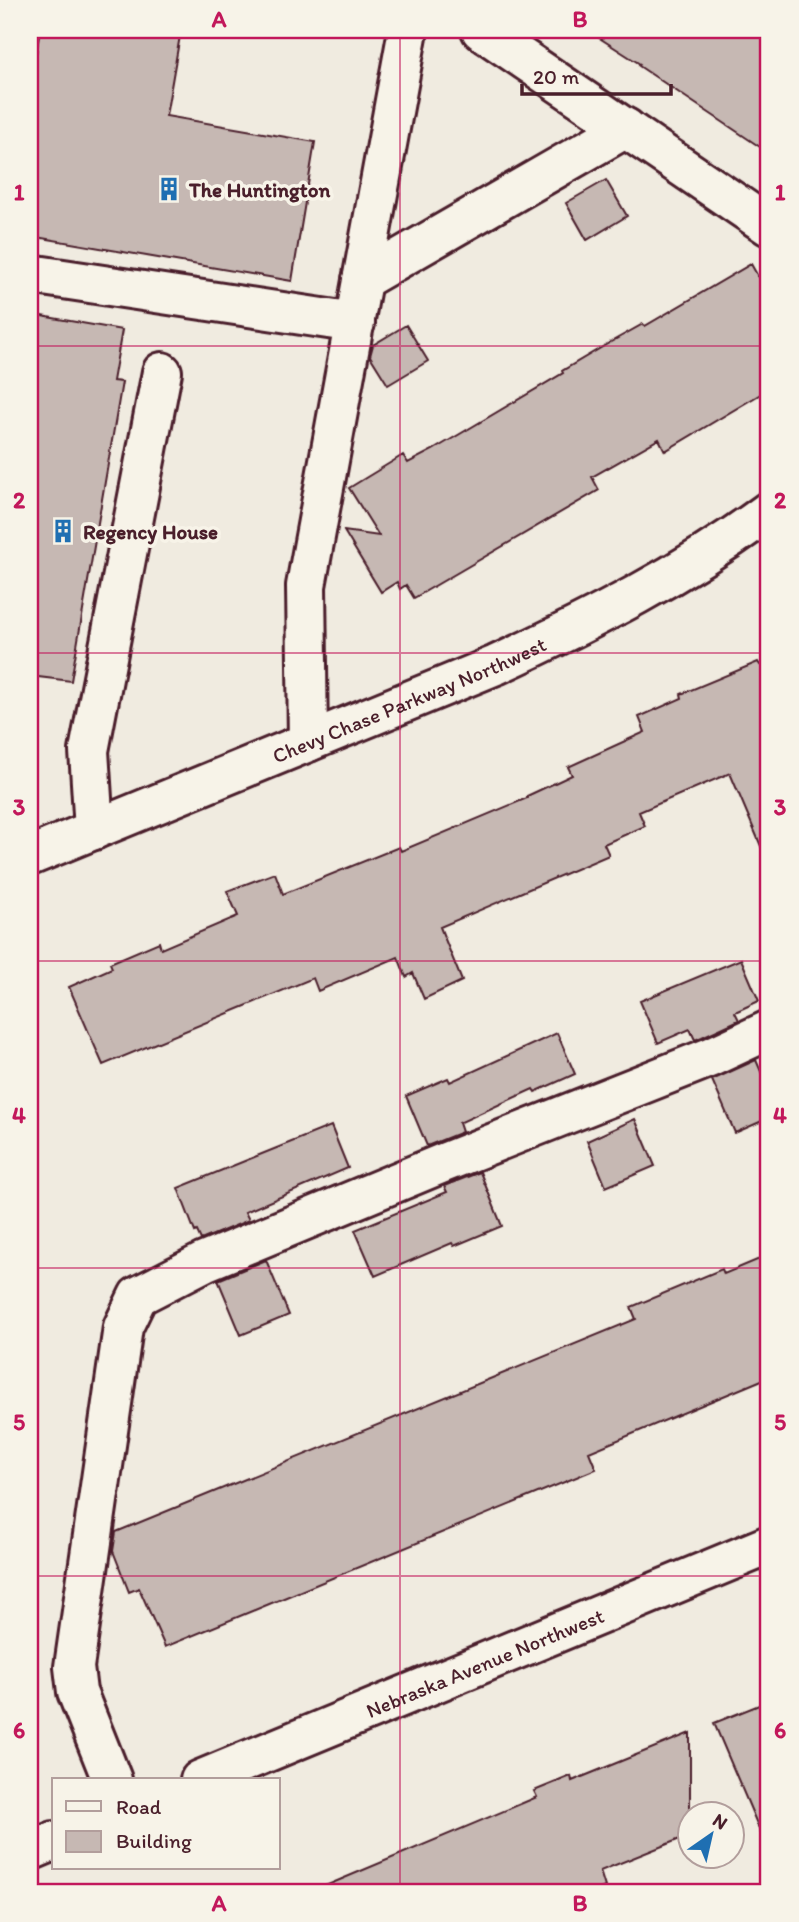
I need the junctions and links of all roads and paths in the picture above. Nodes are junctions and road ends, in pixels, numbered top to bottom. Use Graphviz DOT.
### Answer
graph roads {
  1 [pos="408,30"];
  2 [pos="481,30"];
  3 [pos="626,128"];
  4 [pos="769,226"];
  5 [pos="30,274"];
  6 [pos="362,280"];
  7 [pos="355,323"];
  8 [pos="162,372"];
  9 [pos="766,522"];
  10 [pos="307,742"];
  11 [pos="94,830"];
  12 [pos="30,856"];
  13 [pos="769,1030"];
  14 [pos="769,1545"];
  15 [pos="111,1778"];
  16 [pos="205,1778"];
  17 [pos="52,1842"];
  18 [pos="30,1851"];
  1 -- 6 [label="street"];
  2 -- 3 [label="street"];
  3 -- 4 [label="street"];
  3 -- 6 [label="street"];
  5 -- 7 [label="street"];
  6 -- 7 [label="street"];
  7 -- 10 [label="street"];
  8 -- 11 [label="street"];
  9 -- 10 [label="street, Chevy Chase Parkway Northwest"];
  10 -- 11 [label="street, Chevy Chase Parkway Northwest"];
  11 -- 12 [label="street, Chevy Chase Parkway Northwest"];
  13 -- 15 [label="street"];
  14 -- 16 [label="street, Nebraska Avenue Northwest"];
  17 -- 18 [label="street"];
}
